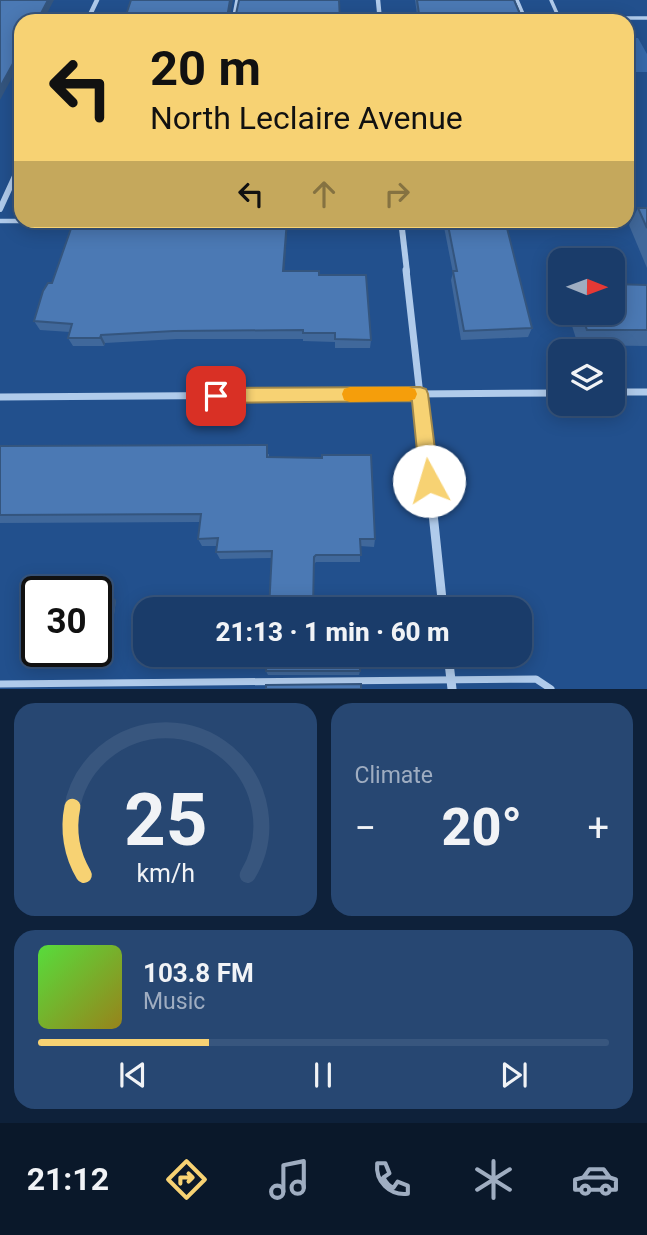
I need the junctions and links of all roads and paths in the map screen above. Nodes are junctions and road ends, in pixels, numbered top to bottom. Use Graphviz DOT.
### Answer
graph roads {
  1 [pos="14,178"];
  2 [pos="0,209"];
  3 [pos="402,228"];
  4 [pos="625,392"];
  5 [pos="647,392"];
  6 [pos="548,393"];
  7 [pos="420,394"];
  8 [pos="0,397"];
  9 [pos="442,597"];
  10 [pos="0,684"];
  11 [pos="451,684"];
  12 [pos="118,687"];
  13 [pos="551,689"];
  1 -- 2 [label="street"];
  3 -- 7 [label="street"];
  4 -- 5 [label="street"];
  6 -- 7 [label="street"];
  7 -- 8 [label="street"];
  7 -- 9 [label="street"];
  10 -- 12 [label="lane"];
  11 -- 12 [label="lane"];
  11 -- 13 [label="lane"];
}
